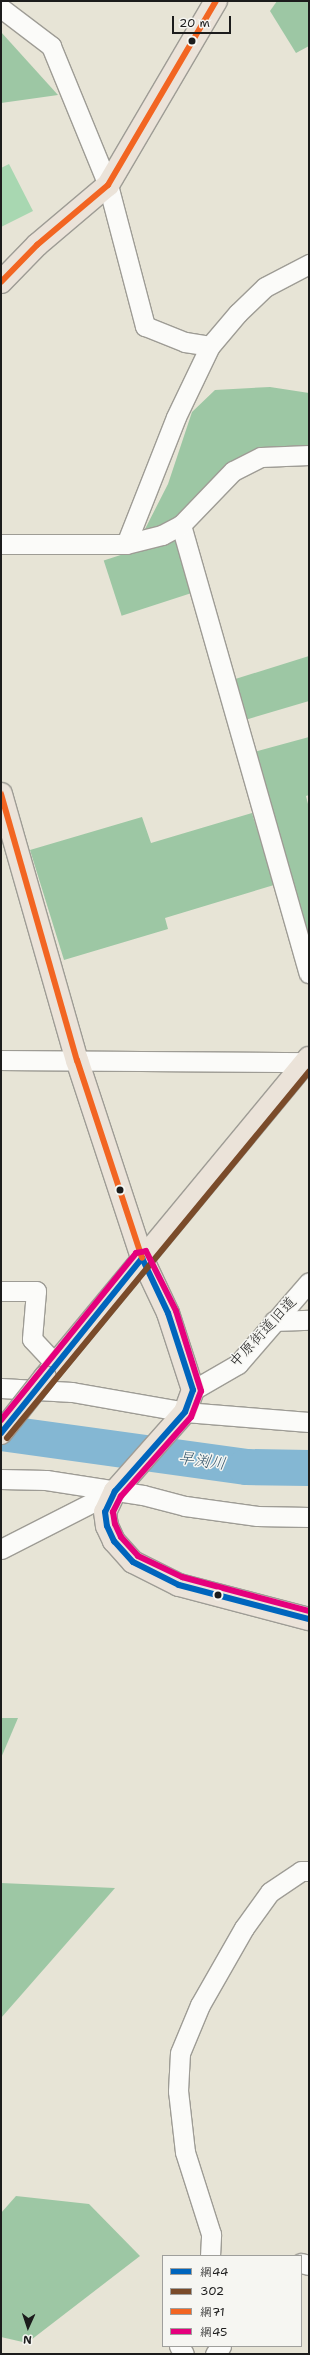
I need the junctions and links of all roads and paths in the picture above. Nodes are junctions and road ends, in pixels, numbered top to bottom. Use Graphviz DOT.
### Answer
graph roads {
  1 [pos="216,1"];
  2 [pos="1,8"];
  3 [pos="108,185"];
  4 [pos="309,264"];
  5 [pos="1,282"];
  6 [pos="210,346"];
  7 [pos="309,455"];
  8 [pos="181,525"];
  9 [pos="1,544"];
  10 [pos="126,544"];
  11 [pos="1,794"];
  12 [pos="309,973"];
  13 [pos="1,1060"];
  14 [pos="77,1060"];
  15 [pos="308,1060"];
  16 [pos="142,1258"];
  17 [pos="309,1282"];
  18 [pos="1,1291"];
  19 [pos="309,1320"];
  20 [pos="274,1321"];
  21 [pos="51,1371"];
  22 [pos="1,1388"];
  23 [pos="193,1390"];
  24 [pos="180,1417"];
  25 [pos="309,1422"];
  26 [pos="1,1433"];
  27 [pos="1,1479"];
  28 [pos="119,1488"];
  29 [pos="309,1517"];
  30 [pos="1,1549"];
  31 [pos="309,1619"];
  32 [pos="309,1871"];
  33 [pos="210,2255"];
  1 -- 3 [label="main road"];
  2 -- 3 [label="street"];
  3 -- 5 [label="main road"];
  3 -- 6 [label="street"];
  4 -- 6 [label="street"];
  6 -- 10 [label="street"];
  7 -- 8 [label="street"];
  8 -- 10 [label="street"];
  8 -- 12 [label="street"];
  9 -- 10 [label="street"];
  11 -- 14 [label="main road"];
  13 -- 14 [label="street"];
  14 -- 15 [label="street"];
  14 -- 16 [label="main road"];
  15 -- 16 [label="main road"];
  16 -- 21 [label="main road"];
  16 -- 23 [label="main road"];
  17 -- 20 [label="street, 中原街道旧道"];
  18 -- 21 [label="street"];
  19 -- 20 [label="street"];
  20 -- 23 [label="street, 中原街道旧道"];
  21 -- 26 [label="main road, bridge"];
  22 -- 24 [label="street"];
  23 -- 24 [label="main road"];
  24 -- 25 [label="street"];
  24 -- 28 [label="main road"];
  27 -- 28 [label="street"];
  28 -- 29 [label="street"];
  28 -- 30 [label="street"];
  28 -- 31 [label="main road"];
  32 -- 33 [label="street"];
}
